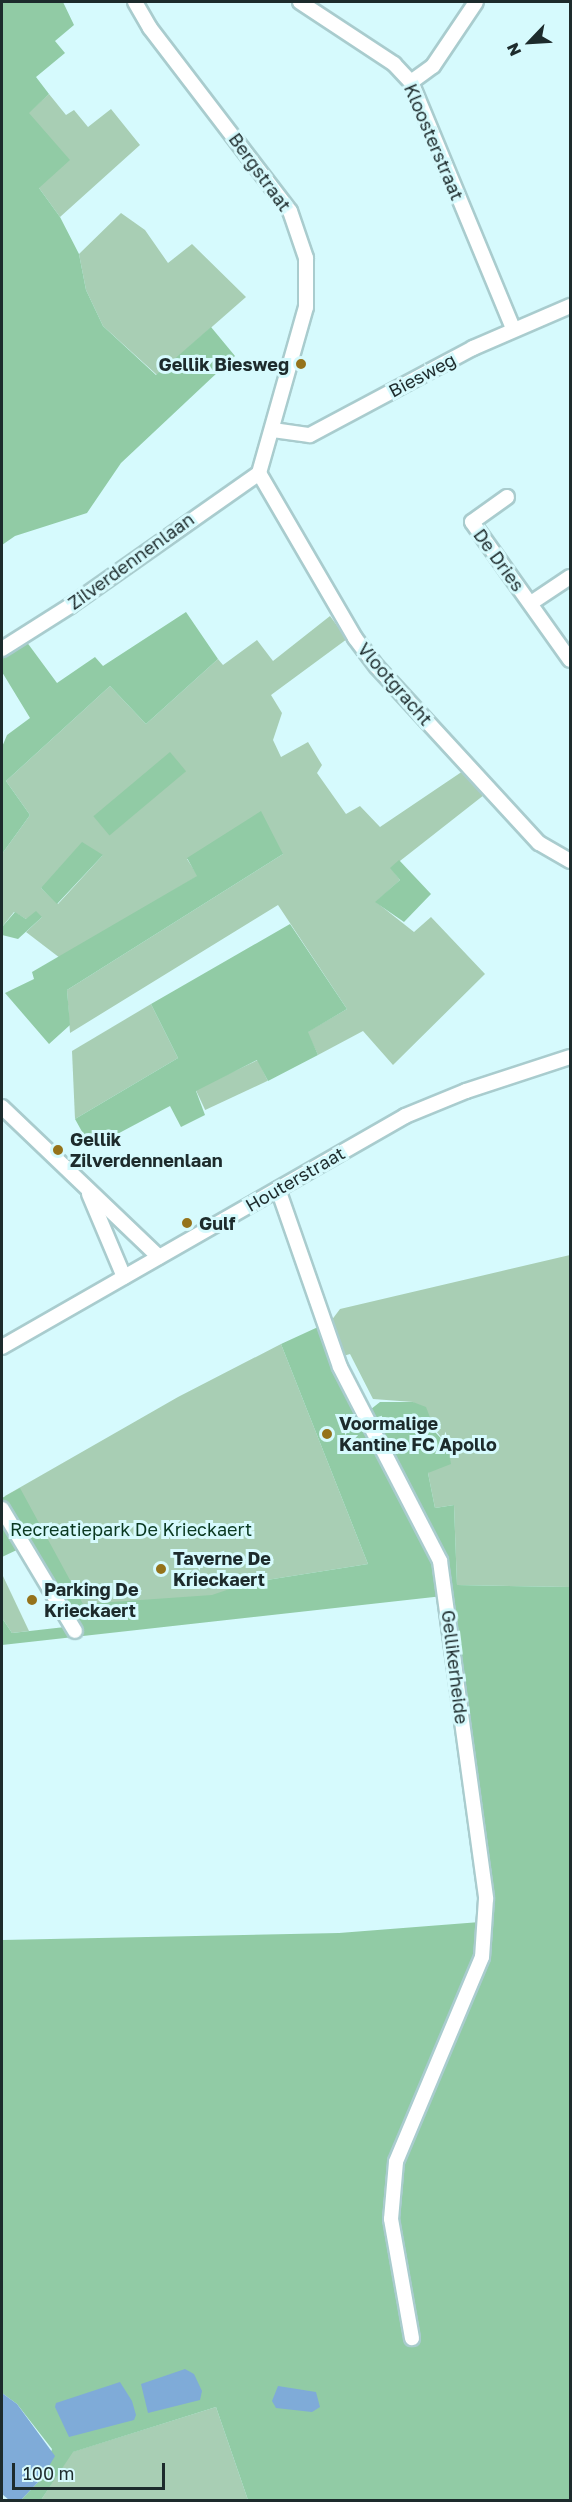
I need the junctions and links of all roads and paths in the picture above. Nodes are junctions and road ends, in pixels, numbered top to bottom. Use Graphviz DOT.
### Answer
graph roads {
  1 [pos="135,2"];
  2 [pos="300,2"];
  3 [pos="476,2"];
  4 [pos="411,82"];
  5 [pos="570,306"];
  6 [pos="513,328"];
  7 [pos="273,430"];
  8 [pos="259,473"];
  9 [pos="507,496"];
  10 [pos="570,577"];
  11 [pos="531,603"];
  12 [pos="2,649"];
  13 [pos="570,660"];
  14 [pos="570,861"];
  15 [pos="570,1057"];
  16 [pos="2,1107"];
  17 [pos="278,1189"];
  18 [pos="87,1190"];
  19 [pos="159,1257"];
  20 [pos="124,1277"];
  21 [pos="2,1347"];
  22 [pos="2,1509"];
  23 [pos="75,1631"];
  24 [pos="412,2338"];
  1 -- 7 [label="street, Bergstraat"];
  2 -- 4 [label="street, Kloosterstraat"];
  3 -- 4 [label="street"];
  4 -- 6 [label="street, Kloosterstraat"];
  5 -- 6 [label="street, Biesweg"];
  6 -- 7 [label="street, Biesweg"];
  7 -- 8 [label="street, Bergstraat"];
  8 -- 12 [label="street, Zilverdennenlaan"];
  8 -- 14 [label="street, Vlootgracht"];
  9 -- 11 [label="street, De Dries"];
  10 -- 11 [label="street, De Dries"];
  11 -- 13 [label="street, De Dries"];
  15 -- 17 [label="street, Houterstraat"];
  16 -- 18 [label="street"];
  17 -- 19 [label="street, Houterstraat"];
  17 -- 24 [label="street, Gellikerheide"];
  18 -- 19 [label="street"];
  18 -- 20 [label="street"];
  19 -- 20 [label="street, Houterstraat"];
  20 -- 21 [label="street, Houterstraat"];
  22 -- 23 [label="street"];
}
